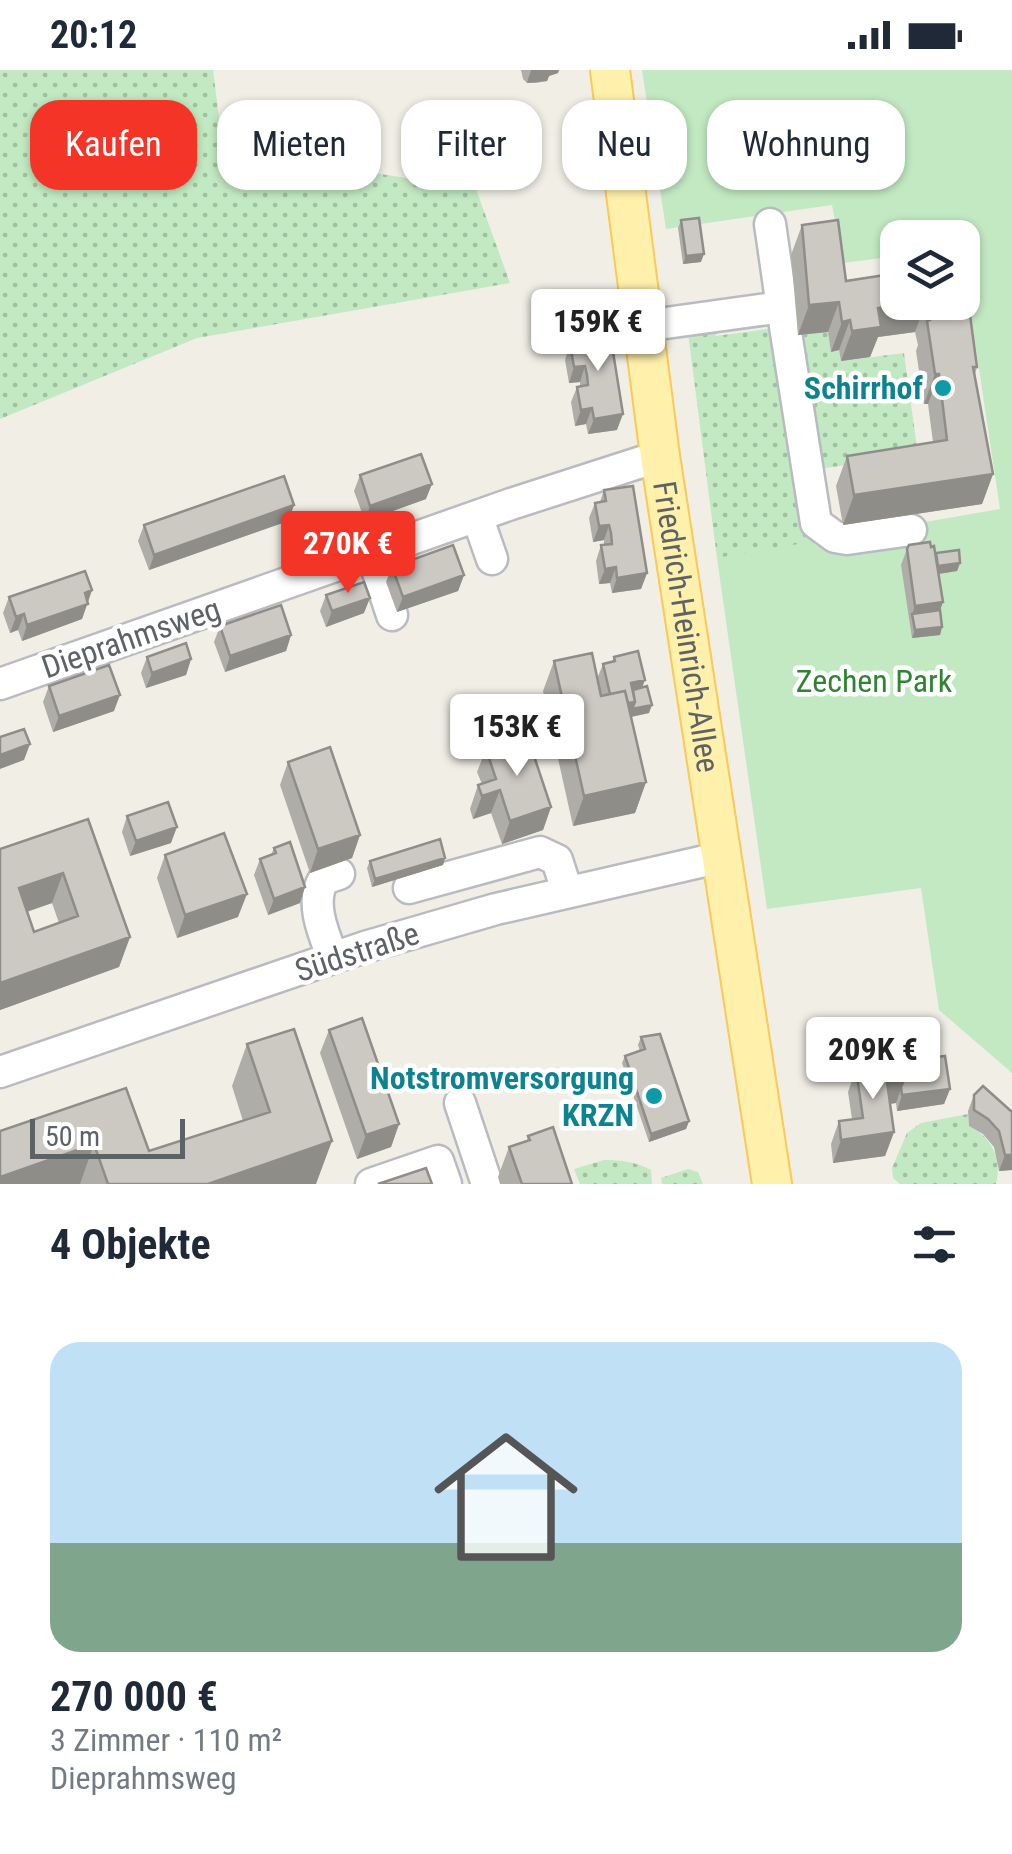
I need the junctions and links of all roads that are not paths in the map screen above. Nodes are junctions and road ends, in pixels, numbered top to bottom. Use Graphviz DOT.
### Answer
graph roads {
  1 [pos="610,70"];
  2 [pos="770,224"];
  3 [pos="782,307"];
  4 [pos="644,326"];
  5 [pos="660,456"];
  6 [pos="477,516"];
  7 [pos="910,530"];
  8 [pos="372,554"];
  9 [pos="492,559"];
  10 [pos="392,615"];
  11 [pos="0,684"];
  12 [pos="722,857"];
  13 [pos="339,874"];
  14 [pos="409,888"];
  15 [pos="567,892"];
  16 [pos="333,958"];
  17 [pos="0,1072"];
  18 [pos="460,1104"];
  19 [pos="371,1184"];
  20 [pos="446,1184"];
  21 [pos="487,1184"];
  22 [pos="772,1184"];
  1 -- 4 [label="main road, Friedrich-Heinrich-Allee"];
  2 -- 3 [label="street"];
  3 -- 4 [label="street"];
  3 -- 7 [label="street"];
  4 -- 5 [label="main road, Friedrich-Heinrich-Allee"];
  5 -- 6 [label="street, Dieprahmsweg"];
  5 -- 12 [label="main road, Friedrich-Heinrich-Allee"];
  6 -- 8 [label="street, Dieprahmsweg"];
  6 -- 9 [label="street"];
  8 -- 10 [label="street"];
  8 -- 11 [label="street, Dieprahmsweg"];
  12 -- 15 [label="street, Südstraße"];
  12 -- 22 [label="main road, Friedrich-Heinrich-Allee"];
  13 -- 16 [label="street"];
  14 -- 15 [label="street"];
  15 -- 16 [label="street, Südstraße"];
  16 -- 17 [label="street, Südstraße"];
  18 -- 21 [label="street"];
  19 -- 20 [label="street"];
}
